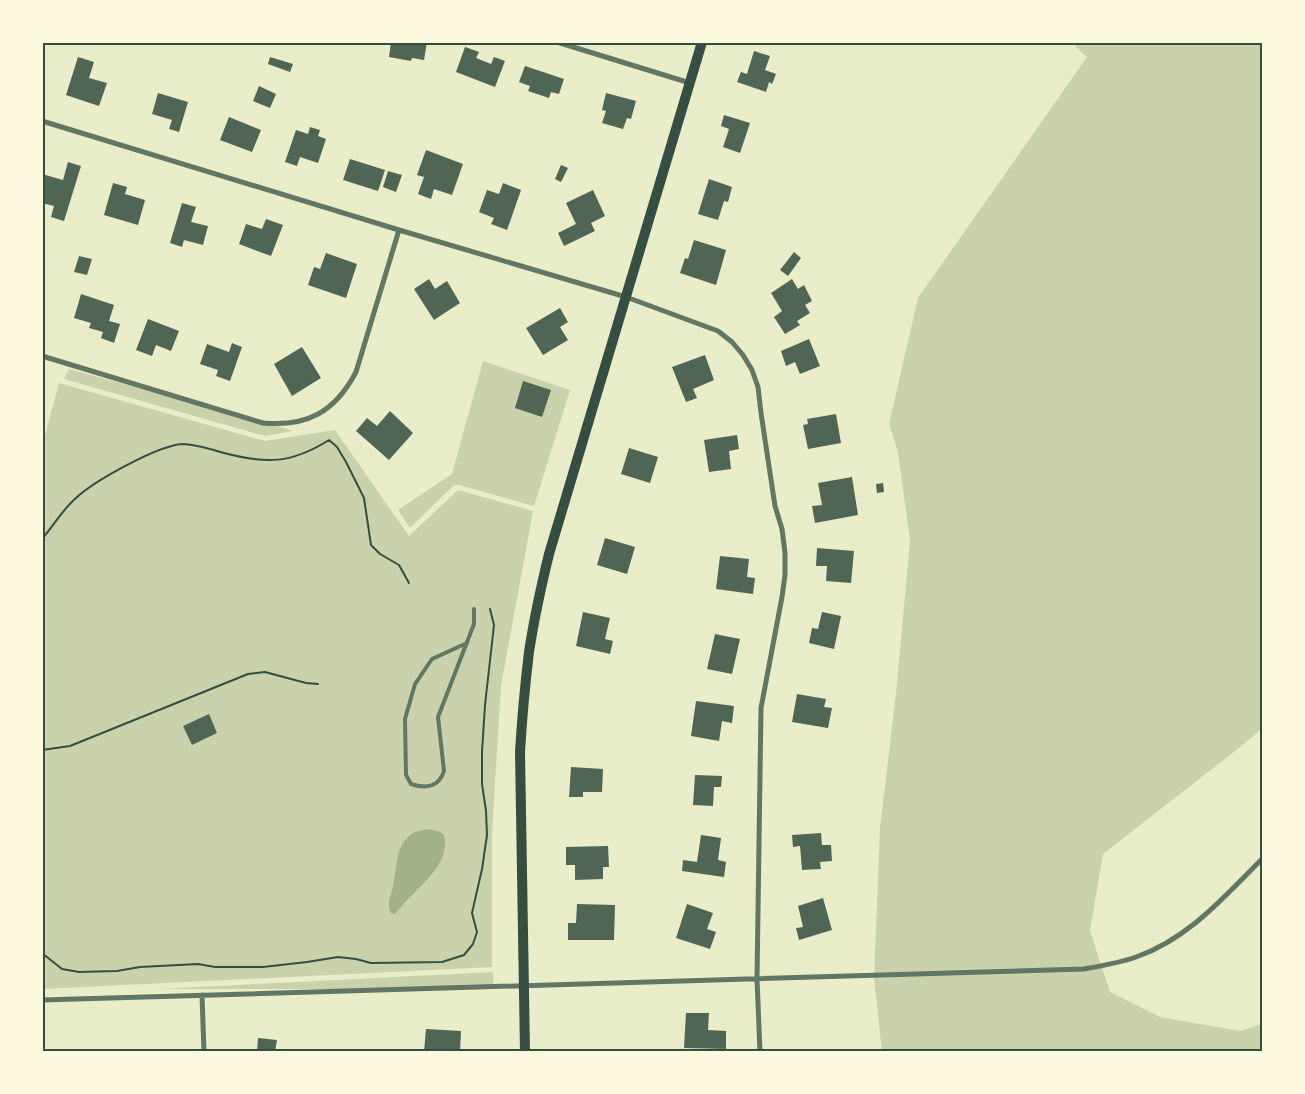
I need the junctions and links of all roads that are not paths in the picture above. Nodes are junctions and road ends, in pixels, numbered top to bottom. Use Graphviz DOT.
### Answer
graph roads {
  1 [pos="557,42"];
  2 [pos="702,42"];
  3 [pos="690,83"];
  4 [pos="42,121"];
  5 [pos="399,230"];
  6 [pos="626,296"];
  7 [pos="42,356"];
  8 [pos="474,609"];
  9 [pos="467,643"];
  10 [pos="1262,859"];
  11 [pos="757,979"];
  12 [pos="523,986"];
  13 [pos="202,995"];
  14 [pos="42,1000"];
  15 [pos="204,1052"];
  16 [pos="525,1052"];
  17 [pos="760,1052"];
  1 -- 3 [label="street"];
  2 -- 3 [label="main road"];
  3 -- 6 [label="main road"];
  4 -- 5 [label="street"];
  5 -- 6 [label="street"];
  5 -- 7 [label="street"];
  6 -- 11 [label="street"];
  6 -- 12 [label="main road"];
  8 -- 9 [label="lane"];
  9 -- 9 [label="lane"];
  10 -- 11 [label="street"];
  11 -- 12 [label="street"];
  11 -- 17 [label="street"];
  12 -- 13 [label="street"];
  12 -- 16 [label="main road"];
  13 -- 14 [label="street"];
  13 -- 15 [label="street"];
}
